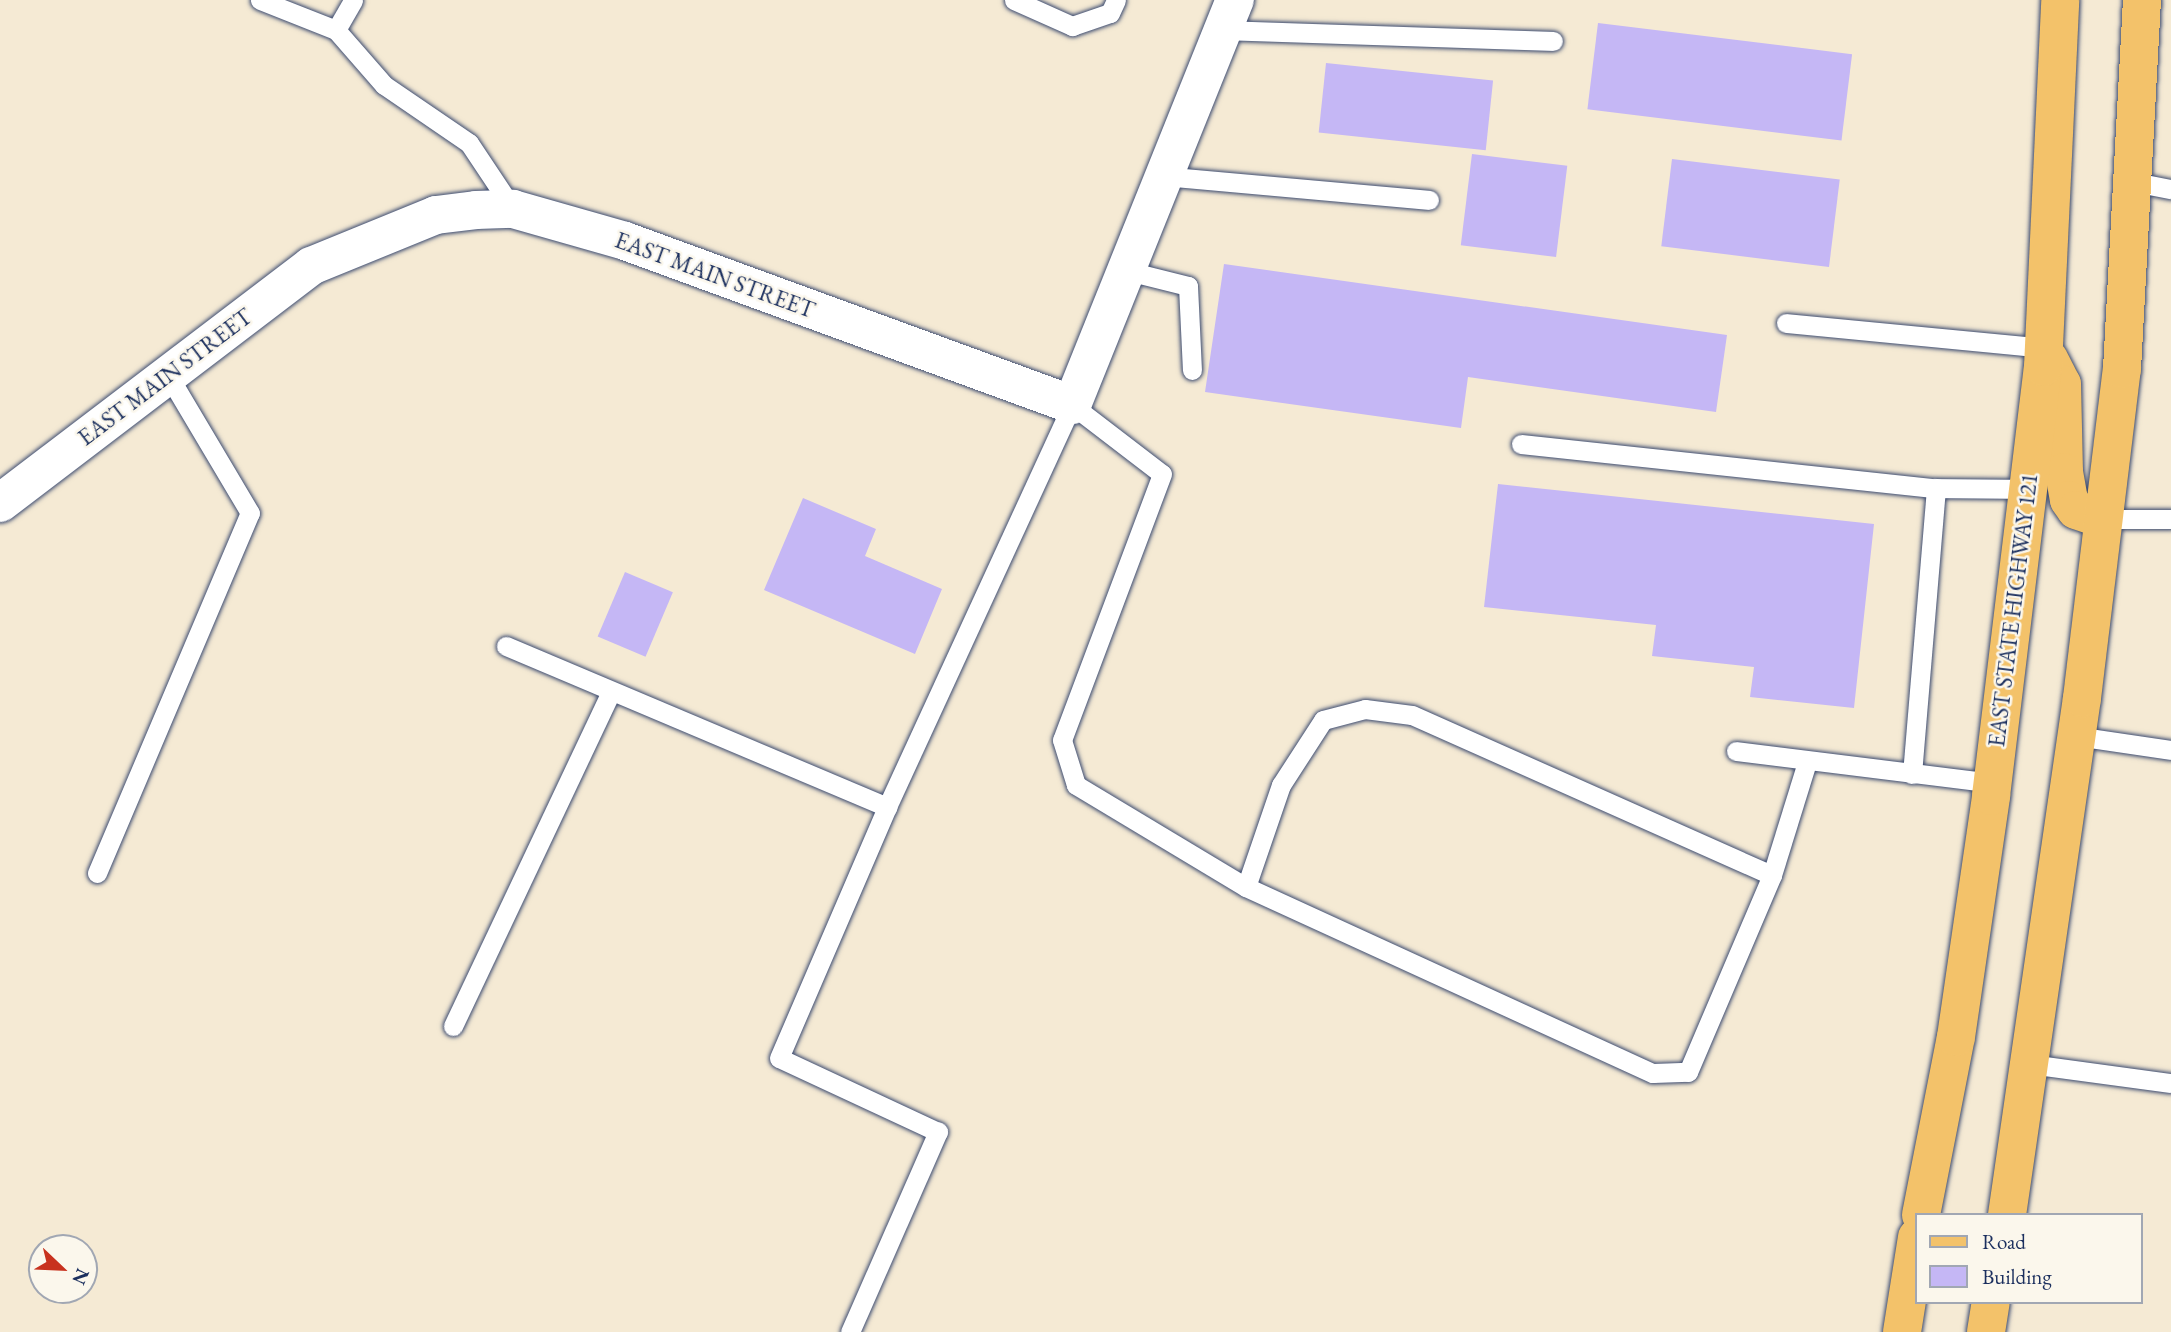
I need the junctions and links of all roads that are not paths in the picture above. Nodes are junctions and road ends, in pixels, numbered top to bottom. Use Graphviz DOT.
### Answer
graph roads {
  1 [pos="260,0"];
  2 [pos="353,0"];
  3 [pos="1014,0"];
  4 [pos="1116,0"];
  5 [pos="2060,0"];
  6 [pos="2142,0"];
  7 [pos="1229,15"];
  8 [pos="336,30"];
  9 [pos="1553,41"];
  10 [pos="1162,176"];
  11 [pos="2134,182"];
  12 [pos="2171,189"];
  13 [pos="1429,200"];
  14 [pos="513,209"];
  15 [pos="1124,270"];
  16 [pos="1786,323"];
  17 [pos="2044,348"];
  18 [pos="1192,370"];
  19 [pos="168,375"];
  20 [pos="1072,405"];
  21 [pos="1521,444"];
  22 [pos="1936,488"];
  23 [pos="2028,489"];
  24 [pos="0,503"];
  25 [pos="2102,519"];
  26 [pos="2171,519"];
  27 [pos="506,646"];
  28 [pos="611,691"];
  29 [pos="2076,736"];
  30 [pos="2171,750"];
  31 [pos="1736,751"];
  32 [pos="1807,762"];
  33 [pos="1912,774"];
  34 [pos="1993,783"];
  35 [pos="887,807"];
  36 [pos="97,873"];
  37 [pos="1772,875"];
  38 [pos="1246,887"];
  39 [pos="453,1026"];
  40 [pos="2031,1064"];
  41 [pos="2171,1083"];
  42 [pos="1921,1213"];
  43 [pos="2007,1213"];
  44 [pos="1916,1243"];
  45 [pos="1991,1304"];
  46 [pos="850,1332"];
  47 [pos="1902,1332"];
  48 [pos="1986,1332"];
  1 -- 8 [label="lane"];
  2 -- 8 [label="lane"];
  3 -- 4 [label="lane"];
  5 -- 17 [label="main road, EAST STATE HIGHWAY 121"];
  6 -- 11 [label="main road"];
  7 -- 9 [label="lane"];
  7 -- 10 [label="street"];
  8 -- 14 [label="lane"];
  10 -- 13 [label="lane"];
  10 -- 15 [label="street"];
  11 -- 12 [label="lane"];
  11 -- 25 [label="main road"];
  14 -- 19 [label="street, EAST MAIN STREET"];
  14 -- 20 [label="street, EAST MAIN STREET"];
  15 -- 18 [label="lane"];
  15 -- 20 [label="street"];
  16 -- 17 [label="lane"];
  17 -- 23 [label="main road, EAST STATE HIGHWAY 121"];
  17 -- 25 [label="main road"];
  19 -- 24 [label="street, EAST MAIN STREET"];
  19 -- 36 [label="lane"];
  20 -- 35 [label="lane"];
  20 -- 38 [label="lane"];
  21 -- 22 [label="lane"];
  22 -- 23 [label="lane"];
  22 -- 33 [label="lane"];
  23 -- 34 [label="main road, EAST STATE HIGHWAY 121"];
  25 -- 26 [label="lane"];
  25 -- 29 [label="main road"];
  27 -- 28 [label="lane"];
  28 -- 35 [label="lane"];
  28 -- 39 [label="lane"];
  29 -- 30 [label="lane"];
  29 -- 40 [label="main road"];
  31 -- 32 [label="lane"];
  32 -- 33 [label="lane"];
  32 -- 37 [label="lane"];
  33 -- 34 [label="lane"];
  34 -- 42 [label="main road, EAST STATE HIGHWAY 121"];
  35 -- 46 [label="lane"];
  37 -- 38 [label="lane"];
  37 -- 38 [label="lane"];
  40 -- 41 [label="lane"];
  40 -- 43 [label="main road"];
  44 -- 47 [label="main road"];
  45 -- 48 [label="main road"];
}
